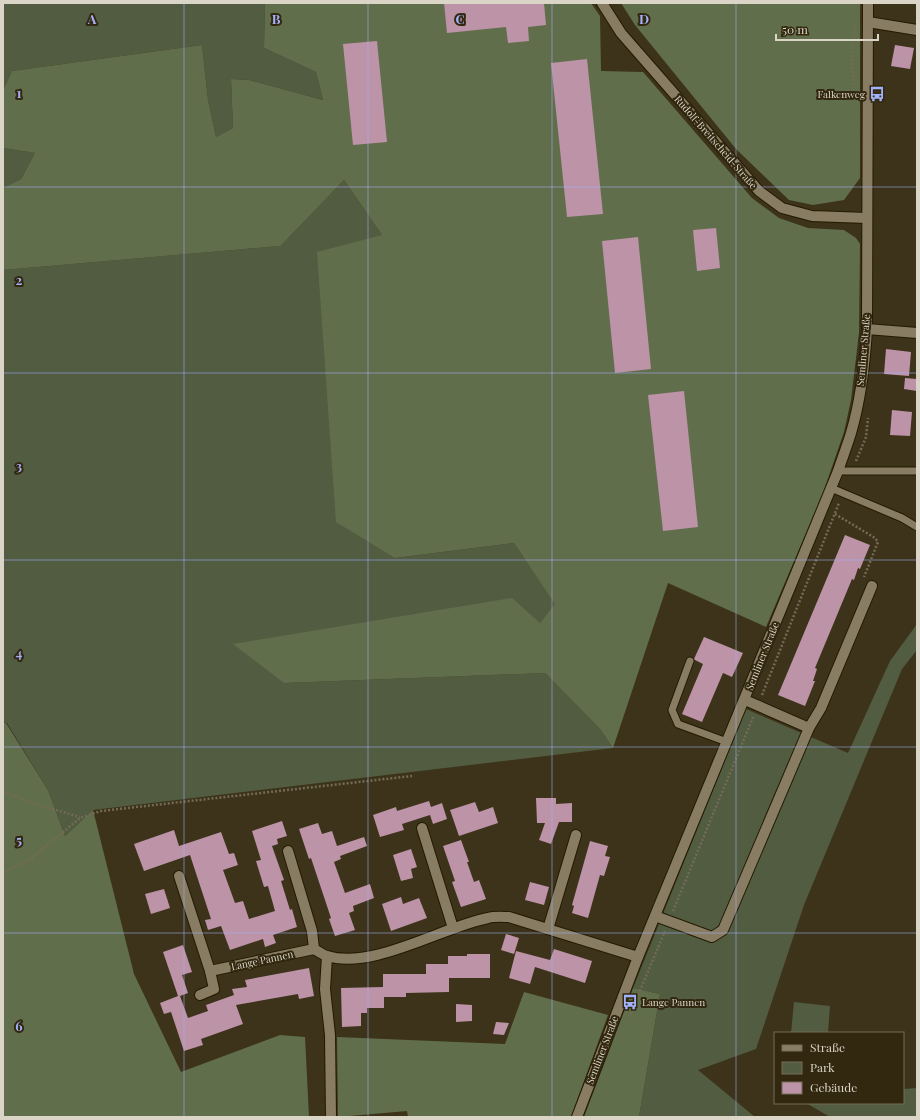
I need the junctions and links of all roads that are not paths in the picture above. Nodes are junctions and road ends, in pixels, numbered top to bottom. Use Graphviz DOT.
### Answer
graph roads {
  1 [pos="602,3"];
  2 [pos="868,3"];
  3 [pos="868,22"];
  4 [pos="917,30"];
  5 [pos="868,218"];
  6 [pos="867,329"];
  7 [pos="917,333"];
  8 [pos="838,471"];
  9 [pos="917,471"];
  10 [pos="831,488"];
  11 [pos="917,527"];
  12 [pos="872,586"];
  13 [pos="690,661"];
  14 [pos="744,700"];
  15 [pos="809,728"];
  16 [pos="727,742"];
  17 [pos="422,828"];
  18 [pos="576,835"];
  19 [pos="288,851"];
  20 [pos="179,876"];
  21 [pos="655,916"];
  22 [pos="453,928"];
  23 [pos="548,929"];
  24 [pos="314,949"];
  25 [pos="327,956"];
  26 [pos="638,957"];
  27 [pos="210,971"];
  28 [pos="200,994"];
  29 [pos="331,1117"];
  30 [pos="577,1117"];
  1 -- 5 [label="street, Rudolf-Breitscheid-Straße"];
  2 -- 3 [label="street, Semliner Straße"];
  3 -- 4 [label="street"];
  3 -- 5 [label="street, Semliner Straße"];
  5 -- 6 [label="street, Semliner Straße"];
  6 -- 7 [label="street"];
  6 -- 8 [label="street, Semliner Straße"];
  8 -- 9 [label="lane"];
  8 -- 10 [label="street, Semliner Straße"];
  10 -- 11 [label="lane"];
  10 -- 14 [label="street, Semliner Straße"];
  12 -- 15 [label="street"];
  13 -- 16 [label="lane"];
  14 -- 15 [label="street, Semliner Straße"];
  14 -- 16 [label="street, Semliner Straße"];
  15 -- 21 [label="street"];
  16 -- 21 [label="street, Semliner Straße"];
  17 -- 22 [label="street"];
  18 -- 23 [label="street"];
  19 -- 24 [label="street"];
  20 -- 27 [label="street"];
  21 -- 26 [label="street, Semliner Straße"];
  22 -- 23 [label="street"];
  22 -- 25 [label="street"];
  23 -- 26 [label="street"];
  24 -- 25 [label="street"];
  24 -- 27 [label="street, Lange Pannen"];
  25 -- 29 [label="street"];
  26 -- 30 [label="street, Semliner Straße"];
  27 -- 28 [label="street"];
}
